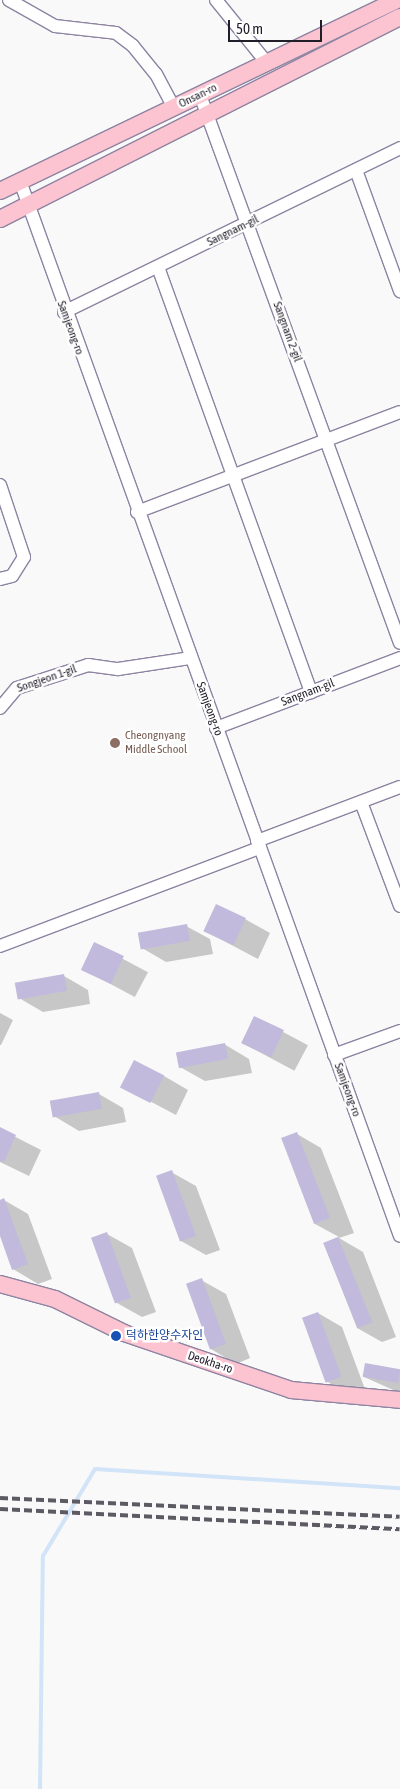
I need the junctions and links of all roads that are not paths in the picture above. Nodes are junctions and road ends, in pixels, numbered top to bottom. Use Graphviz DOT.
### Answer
graph roads {
  1 [pos="9,0"];
  2 [pos="216,0"];
  3 [pos="396,0"];
  4 [pos="400,17"];
  5 [pos="267,63"];
  6 [pos="200,95"];
  7 [pos="174,108"];
  8 [pos="207,114"];
  9 [pos="400,148"];
  10 [pos="356,170"];
  11 [pos="20,181"];
  12 [pos="0,191"];
  13 [pos="28,205"];
  14 [pos="0,219"];
  15 [pos="248,224"];
  16 [pos="158,267"];
  17 [pos="400,291"];
  18 [pos="64,312"];
  19 [pos="400,412"];
  20 [pos="326,440"];
  21 [pos="233,476"];
  22 [pos="0,485"];
  23 [pos="137,512"];
  24 [pos="0,579"];
  25 [pos="400,643"];
  26 [pos="190,658"];
  27 [pos="400,658"];
  28 [pos="311,692"];
  29 [pos="0,708"];
  30 [pos="216,728"];
  31 [pos="400,787"];
  32 [pos="361,802"];
  33 [pos="259,845"];
  34 [pos="400,906"];
  35 [pos="0,946"];
  36 [pos="400,1030"];
  37 [pos="334,1055"];
  38 [pos="399,1232"];
  39 [pos="0,1284"];
  40 [pos="400,1400"];
  1 -- 7 [label="street"];
  2 -- 5 [label="street"];
  3 -- 5 [label="main road, Onsan-ro"];
  4 -- 8 [label="main road"];
  5 -- 6 [label="main road, Onsan-ro"];
  6 -- 7 [label="main road, Onsan-ro"];
  6 -- 8 [label="street, Sangnam 2-gil"];
  7 -- 11 [label="main road, Onsan-ro"];
  8 -- 13 [label="main road"];
  8 -- 15 [label="street, Sangnam 2-gil"];
  9 -- 10 [label="street, Sangnam-gil"];
  10 -- 15 [label="street, Sangnam-gil"];
  10 -- 17 [label="street"];
  11 -- 12 [label="main road, Onsan-ro"];
  11 -- 13 [label="street, Samjeong-ro"];
  13 -- 14 [label="main road"];
  13 -- 18 [label="street, Samjeong-ro"];
  15 -- 16 [label="street, Sangnam-gil"];
  15 -- 20 [label="street, Sangnam 2-gil"];
  16 -- 18 [label="street, Sangnam-gil"];
  16 -- 21 [label="street"];
  18 -- 23 [label="street, Samjeong-ro"];
  19 -- 20 [label="street"];
  20 -- 21 [label="street"];
  20 -- 25 [label="street, Sangnam 2-gil"];
  21 -- 23 [label="street"];
  21 -- 28 [label="street"];
  22 -- 24 [label="street"];
  23 -- 26 [label="street, Samjeong-ro"];
  26 -- 29 [label="street, Songjeon 1-gil"];
  26 -- 30 [label="street, Samjeong-ro"];
  27 -- 28 [label="street, Sangnam-gil"];
  28 -- 30 [label="street, Sangnam-gil"];
  30 -- 33 [label="street, Samjeong-ro"];
  31 -- 32 [label="street"];
  32 -- 33 [label="street"];
  32 -- 34 [label="street"];
  33 -- 35 [label="street"];
  33 -- 37 [label="street, Samjeong-ro"];
  36 -- 37 [label="street"];
  37 -- 38 [label="street, Samjeong-ro"];
  39 -- 40 [label="main road, Deokha-ro"];
}
